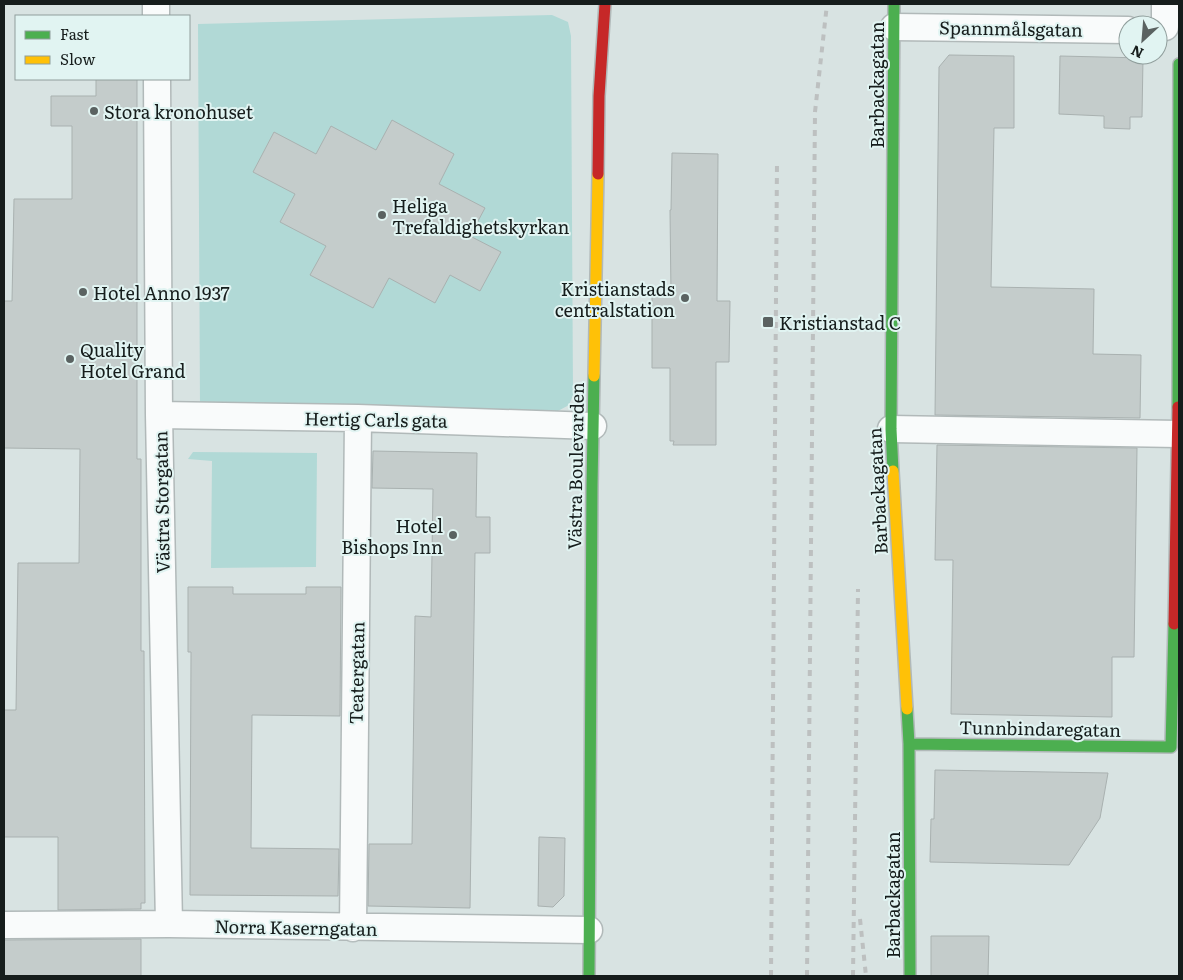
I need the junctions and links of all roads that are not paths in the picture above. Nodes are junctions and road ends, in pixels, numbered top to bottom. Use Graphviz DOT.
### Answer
graph roads {
  1 [pos="605,4"];
  2 [pos="894,15"];
  3 [pos="1118,29"];
  4 [pos="1179,64"];
  5 [pos="157,80"];
  6 [pos="159,415"];
  7 [pos="358,418"];
  8 [pos="593,426"];
  9 [pos="891,429"];
  10 [pos="1178,434"];
  11 [pos="909,744"];
  12 [pos="169,924"];
  13 [pos="4,925"];
  14 [pos="353,928"];
  15 [pos="589,930"];
  16 [pos="589,976"];
  17 [pos="910,976"];
  1 -- 8 [label="street, Västra Boulevarden"];
  2 -- 3 [label="street, Spannmålsgatan"];
  2 -- 9 [label="street, Barbackagatan"];
  4 -- 10 [label="street"];
  5 -- 6 [label="street, Västra Storgatan"];
  6 -- 7 [label="street, Hertig Carls gata"];
  6 -- 12 [label="street, Västra Storgatan"];
  7 -- 8 [label="street, Hertig Carls gata"];
  7 -- 14 [label="street, Teatergatan"];
  8 -- 15 [label="street, Västra Boulevarden"];
  9 -- 10 [label="street"];
  9 -- 11 [label="street, Barbackagatan"];
  10 -- 11 [label="street, Tunnbindaregatan"];
  11 -- 17 [label="street, Barbackagatan"];
  12 -- 13 [label="street, Norra Kaserngatan"];
  12 -- 14 [label="street, Norra Kaserngatan"];
  14 -- 15 [label="street, Norra Kaserngatan"];
  15 -- 16 [label="street, Västra Boulevarden"];
}
